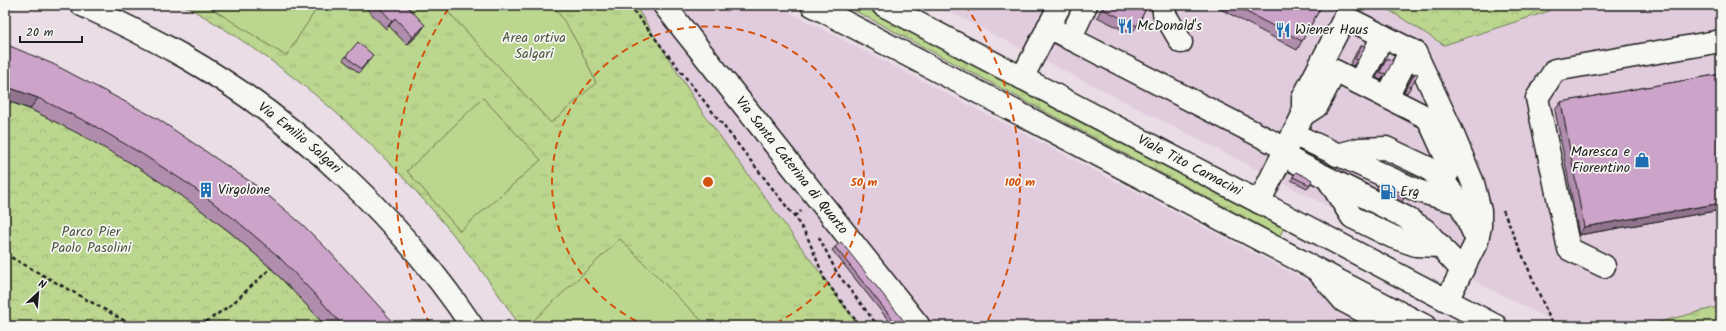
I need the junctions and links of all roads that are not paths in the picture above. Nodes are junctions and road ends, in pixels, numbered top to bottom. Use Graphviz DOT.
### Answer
graph roads {
  1 [pos="82,5"];
  2 [pos="664,5"];
  3 [pos="812,5"];
  4 [pos="883,5"];
  5 [pos="1060,5"];
  6 [pos="1086,5"];
  7 [pos="1164,5"];
  8 [pos="1048,27"];
  9 [pos="1383,36"];
  10 [pos="1070,38"];
  11 [pos="1721,41"];
  12 [pos="1181,42"];
  13 [pos="1411,50"];
  14 [pos="1022,78"];
  15 [pos="1359,83"];
  16 [pos="1387,97"];
  17 [pos="1303,114"];
  18 [pos="1287,146"];
  19 [pos="1337,155"];
  20 [pos="1440,178"];
  21 [pos="1259,202"];
  22 [pos="1460,203"];
  23 [pos="1477,241"];
  24 [pos="1604,266"];
  25 [pos="1317,270"];
  26 [pos="1462,270"];
  27 [pos="1447,300"];
  28 [pos="472,326"];
  29 [pos="919,326"];
  30 [pos="1391,326"];
  31 [pos="1425,326"];
  32 [pos="1496,326"];
  1 -- 28 [label="main road, Via Emilio Salgari"];
  2 -- 29 [label="main road, Via Santa Caterina di Quarto"];
  3 -- 25 [label="main road"];
  4 -- 14 [label="main road, Viale Tito Carnacini"];
  5 -- 8 [label="main road"];
  6 -- 10 [label="main road"];
  7 -- 12 [label="main road"];
  8 -- 10 [label="main road"];
  8 -- 14 [label="main road"];
  9 -- 13 [label="main road"];
  9 -- 15 [label="main road"];
  9 -- 17 [label="main road"];
  10 -- 18 [label="main road"];
  11 -- 24 [label="main road"];
  13 -- 16 [label="main road"];
  13 -- 23 [label="main road"];
  14 -- 21 [label="main road, Viale Tito Carnacini"];
  15 -- 16 [label="main road"];
  15 -- 17 [label="main road"];
  16 -- 20 [label="main road"];
  17 -- 18 [label="main road"];
  18 -- 19 [label="main road"];
  18 -- 21 [label="main road"];
  18 -- 26 [label="main road"];
  19 -- 20 [label="main road"];
  19 -- 22 [label="main road"];
  20 -- 22 [label="main road"];
  21 -- 27 [label="main road, Viale Tito Carnacini"];
  22 -- 23 [label="main road"];
  23 -- 26 [label="main road"];
  25 -- 30 [label="main road"];
  25 -- 31 [label="main road"];
  26 -- 27 [label="main road"];
  27 -- 32 [label="main road, Viale Tito Carnacini"];
}
